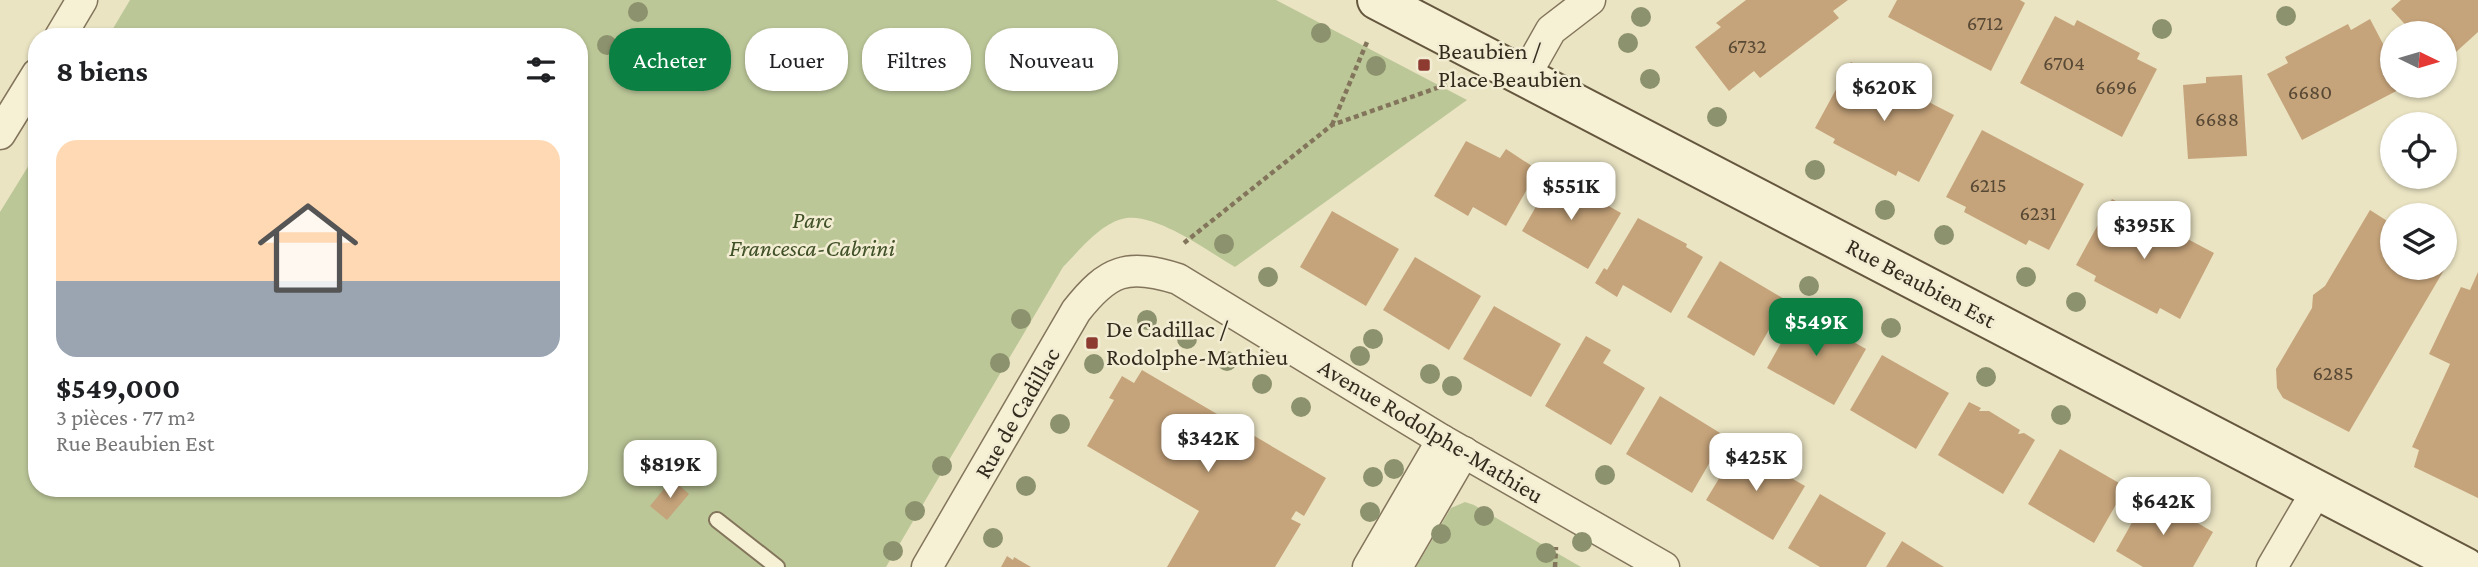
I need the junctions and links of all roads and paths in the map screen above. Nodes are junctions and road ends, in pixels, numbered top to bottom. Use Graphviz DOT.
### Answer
graph roads {
  1 [pos="82,0"];
  2 [pos="1377,0"];
  3 [pos="1590,0"];
  4 [pos="65,28"];
  5 [pos="1367,42"];
  6 [pos="1525,76"];
  7 [pos="1448,84"];
  8 [pos="28,89"];
  9 [pos="1332,125"];
  10 [pos="0,134"];
  11 [pos="1184,243"];
  12 [pos="1121,270"];
  13 [pos="1453,446"];
  14 [pos="2316,492"];
  15 [pos="717,520"];
  16 [pos="1556,547"];
  17 [pos="777,567"];
  18 [pos="927,567"];
  19 [pos="1368,567"];
  20 [pos="1397,567"];
  21 [pos="1555,567"];
  22 [pos="1664,567"];
  23 [pos="2272,567"];
  24 [pos="2465,567"];
  1 -- 4 [label="street"];
  2 -- 6 [label="street, Rue Beaubien Est"];
  3 -- 6 [label="street"];
  5 -- 9 [label="path"];
  6 -- 14 [label="street, Rue Beaubien Est"];
  7 -- 9 [label="path"];
  8 -- 10 [label="street"];
  9 -- 11 [label="path"];
  12 -- 13 [label="street, Avenue Rodolphe-Mathieu"];
  12 -- 18 [label="street, Rue de Cadillac"];
  13 -- 19 [label="street"];
  13 -- 20 [label="street"];
  13 -- 22 [label="street, Avenue Rodolphe-Mathieu"];
  14 -- 23 [label="street"];
  14 -- 24 [label="street, Rue Beaubien Est"];
  15 -- 17 [label="lane"];
  16 -- 21 [label="path"];
}
